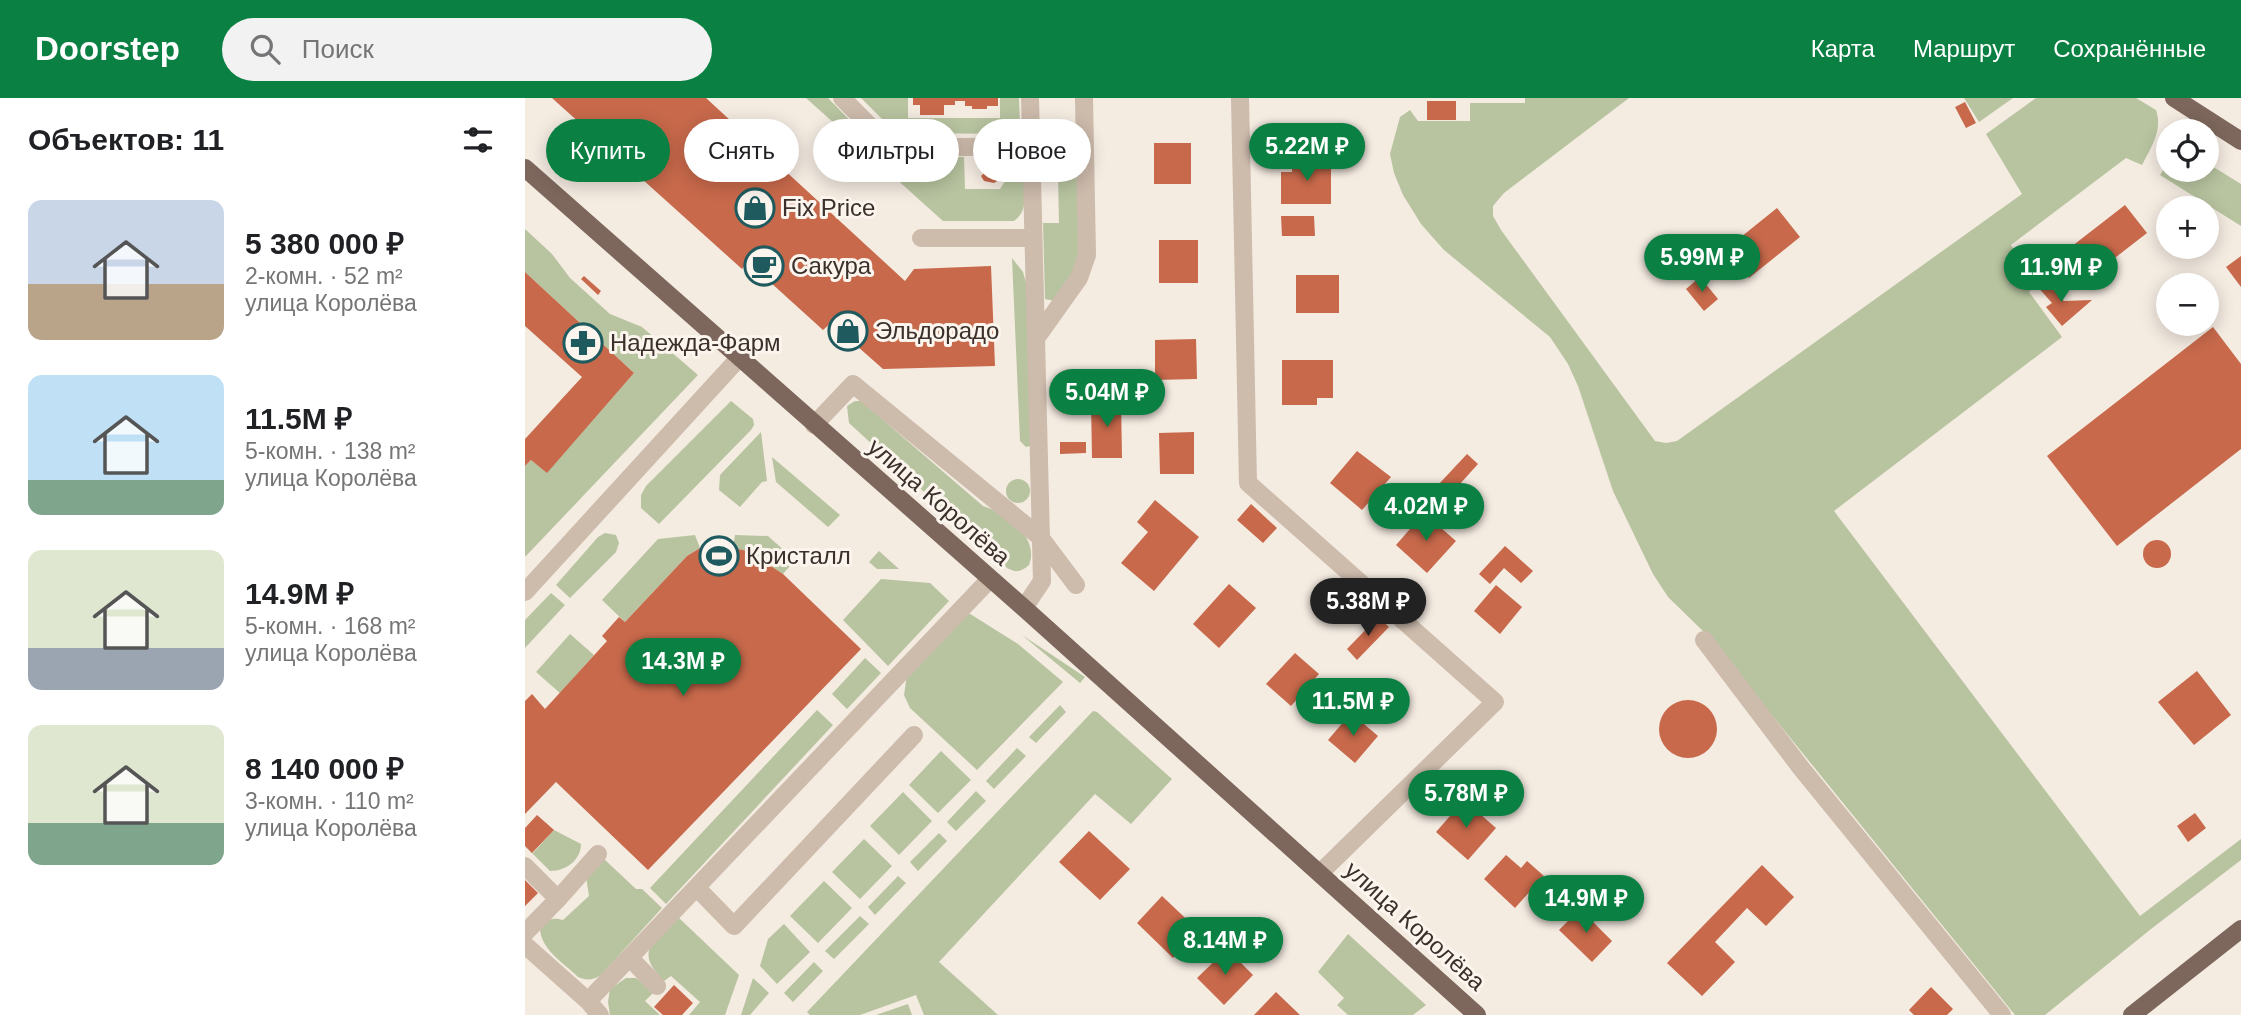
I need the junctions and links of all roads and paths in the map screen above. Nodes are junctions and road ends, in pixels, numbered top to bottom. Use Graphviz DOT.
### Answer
graph roads {
  1 [pos="842,98"];
  2 [pos="1030,98"];
  3 [pos="1084,98"];
  4 [pos="1240,98"];
  5 [pos="2174,98"];
  6 [pos="1030,119"];
  7 [pos="2241,141"];
  8 [pos="973,147"];
  9 [pos="525,168"];
  10 [pos="1032,182"];
  11 [pos="921,238"];
  12 [pos="1033,238"];
  13 [pos="1037,337"];
  14 [pos="740,357"];
  15 [pos="814,425"];
  16 [pos="1040,537"];
  17 [pos="990,579"];
  18 [pos="1076,585"];
  19 [pos="525,592"];
  20 [pos="1024,608"];
  21 [pos="1704,639"];
  22 [pos="914,735"];
  23 [pos="598,853"];
  24 [pos="525,866"];
  25 [pos="1320,873"];
  26 [pos="697,888"];
  27 [pos="558,899"];
  28 [pos="2241,929"];
  29 [pos="525,933"];
  30 [pos="525,945"];
  31 [pos="630,958"];
  32 [pos="657,986"];
  33 [pos="594,1008"];
  34 [pos="1473,1014"];
  35 [pos="2002,1015"];
  36 [pos="2132,1015"];
  1 -- 8 [label="street"];
  2 -- 6 [label="street"];
  3 -- 13 [label="street"];
  4 -- 25 [label="street, улица Королёва"];
  5 -- 7 [label="main road"];
  9 -- 14 [label="main road, улица Королёва"];
  10 -- 12 [label="street"];
  11 -- 12 [label="street"];
  12 -- 13 [label="street"];
  13 -- 16 [label="street"];
  14 -- 15 [label="main road, улица Королёва"];
  14 -- 19 [label="street"];
  15 -- 16 [label="street"];
  15 -- 17 [label="main road, улица Королёва"];
  16 -- 18 [label="street"];
  16 -- 20 [label="street"];
  17 -- 20 [label="main road, улица Королёва"];
  17 -- 26 [label="street"];
  20 -- 25 [label="main road, улица Королёва"];
  21 -- 35 [label="street"];
  22 -- 26 [label="street"];
  23 -- 27 [label="street"];
  24 -- 27 [label="street"];
  25 -- 34 [label="main road, улица Королёва"];
  26 -- 31 [label="street"];
  27 -- 29 [label="street"];
  28 -- 36 [label="main road"];
  30 -- 33 [label="street"];
  31 -- 32 [label="street"];
  31 -- 33 [label="street"];
}
